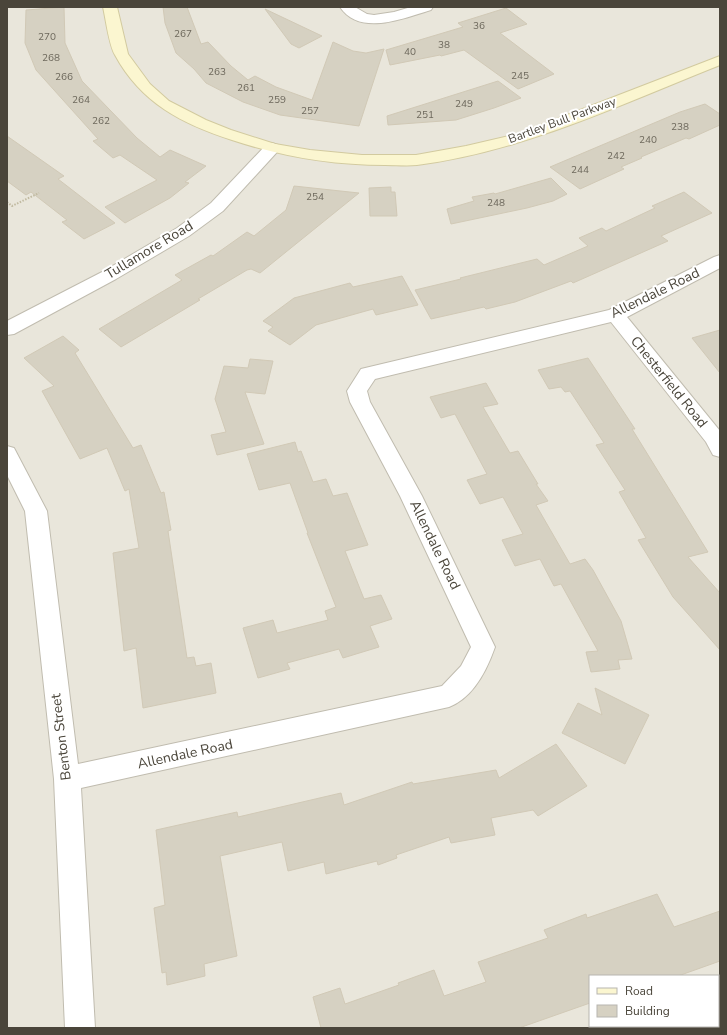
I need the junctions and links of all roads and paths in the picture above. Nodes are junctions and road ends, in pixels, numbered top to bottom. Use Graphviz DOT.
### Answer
graph roads {
  1 [pos="110,7"];
  2 [pos="347,7"];
  3 [pos="426,7"];
  4 [pos="720,60"];
  5 [pos="272,148"];
  6 [pos="39,192"];
  7 [pos="7,202"];
  8 [pos="720,261"];
  9 [pos="616,315"];
  10 [pos="7,329"];
  11 [pos="720,449"];
  12 [pos="7,454"];
  13 [pos="67,779"];
  14 [pos="80,1028"];
  1 -- 5 [label="street, Bartley Bull Parkway"];
  2 -- 3 [label="street"];
  4 -- 5 [label="street, Bartley Bull Parkway"];
  5 -- 10 [label="street, Tullamore Road"];
  6 -- 7 [label="path"];
  8 -- 9 [label="street, Allendale Road"];
  9 -- 11 [label="street, Chesterfield Road"];
  9 -- 13 [label="street, Allendale Road"];
  12 -- 13 [label="street, Benton Street"];
  13 -- 14 [label="street, Benton Street"];
}
